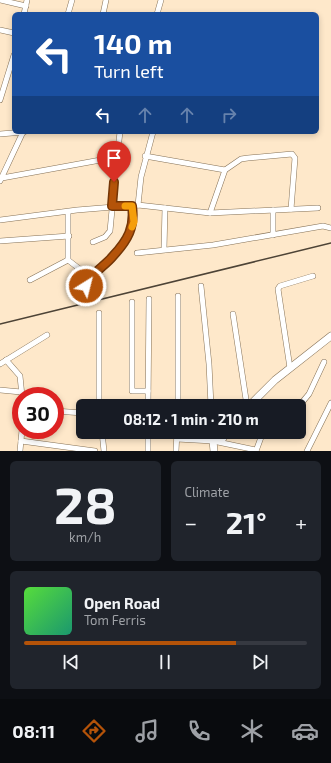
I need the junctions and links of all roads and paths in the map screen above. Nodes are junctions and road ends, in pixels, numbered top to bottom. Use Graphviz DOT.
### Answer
graph roads {
  1 [pos="0,0"];
  2 [pos="27,0"];
  3 [pos="72,0"];
  4 [pos="106,0"];
  5 [pos="161,0"];
  6 [pos="26,6"];
  7 [pos="24,12"];
  8 [pos="69,12"];
  9 [pos="103,12"];
  10 [pos="158,12"];
  11 [pos="0,30"];
  12 [pos="12,32"];
  13 [pos="12,61"];
  14 [pos="0,100"];
  15 [pos="12,133"];
  16 [pos="0,134"];
  17 [pos="23,134"];
  18 [pos="120,134"];
  19 [pos="152,134"];
  20 [pos="117,156"];
  21 [pos="145,156"];
  22 [pos="225,170"];
  23 [pos="1,179"];
  24 [pos="135,205"];
  25 [pos="112,206"];
  26 [pos="165,208"];
  27 [pos="318,208"];
  28 [pos="291,209"];
  29 [pos="273,210"];
  30 [pos="68,212"];
  31 [pos="210,213"];
  32 [pos="0,220"];
  33 [pos="331,228"];
  34 [pos="273,235"];
  35 [pos="69,236"];
  36 [pos="0,241"];
  37 [pos="93,242"];
  38 [pos="164,249"];
  39 [pos="137,253"];
  40 [pos="68,260"];
  41 [pos="313,276"];
  42 [pos="90,277"];
  43 [pos="30,280"];
  44 [pos="202,286"];
  45 [pos="81,294"];
  46 [pos="178,296"];
  47 [pos="149,299"];
  48 [pos="132,302"];
  49 [pos="99,313"];
  50 [pos="233,314"];
  51 [pos="47,335"];
  52 [pos="331,336"];
  53 [pos="6,360"];
  54 [pos="324,362"];
  55 [pos="0,364"];
  56 [pos="290,368"];
  57 [pos="21,387"];
  58 [pos="0,390"];
  59 [pos="148,391"];
  60 [pos="12,392"];
  61 [pos="99,399"];
  62 [pos="148,399"];
  63 [pos="178,399"];
  64 [pos="210,399"];
  65 [pos="247,399"];
  66 [pos="255,399"];
  67 [pos="305,399"];
  68 [pos="331,403"];
  69 [pos="329,410"];
  70 [pos="64,412"];
  71 [pos="76,412"];
  72 [pos="103,439"];
  73 [pos="148,439"];
  74 [pos="177,439"];
  75 [pos="218,439"];
  76 [pos="260,439"];
  77 [pos="21,440"];
  78 [pos="213,440"];
  79 [pos="20,451"];
  80 [pos="95,451"];
  81 [pos="104,451"];
  82 [pos="148,451"];
  83 [pos="176,451"];
  84 [pos="214,451"];
  85 [pos="256,451"];
  86 [pos="307,451"];
  1 -- 6 [label="street"];
  2 -- 6 [label="street"];
  3 -- 8 [label="street"];
  4 -- 9 [label="street"];
  5 -- 10 [label="street"];
  6 -- 7 [label="street"];
  11 -- 12 [label="street"];
  13 -- 14 [label="street"];
  15 -- 16 [label="street"];
  17 -- 23 [label="street"];
  18 -- 20 [label="street"];
  19 -- 21 [label="street"];
  20 -- 23 [label="street"];
  20 -- 25 [label="street"];
  21 -- 22 [label="street"];
  21 -- 24 [label="street"];
  22 -- 28 [label="street"];
  22 -- 31 [label="street"];
  24 -- 25 [label="street"];
  24 -- 26 [label="street"];
  24 -- 42 [label="street"];
  25 -- 30 [label="street"];
  25 -- 37 [label="street"];
  26 -- 31 [label="street"];
  26 -- 38 [label="street"];
  27 -- 28 [label="street"];
  28 -- 29 [label="street"];
  29 -- 31 [label="street"];
  29 -- 34 [label="street"];
  30 -- 32 [label="street"];
  30 -- 35 [label="street"];
  33 -- 34 [label="street"];
  34 -- 38 [label="street"];
  35 -- 36 [label="street"];
  35 -- 40 [label="street"];
  38 -- 39 [label="street"];
  40 -- 42 [label="street"];
  40 -- 43 [label="street"];
  41 -- 56 [label="street"];
  42 -- 45 [label="street"];
  44 -- 64 [label="street"];
  46 -- 63 [label="street"];
  47 -- 59 [label="street"];
  48 -- 59 [label="street"];
  49 -- 61 [label="street"];
  50 -- 65 [label="street"];
  51 -- 53 [label="street"];
  52 -- 56 [label="street"];
  53 -- 55 [label="street"];
  53 -- 57 [label="street"];
  54 -- 67 [label="street"];
  56 -- 66 [label="street"];
  58 -- 60 [label="street"];
  59 -- 62 [label="street"];
  68 -- 69 [label="street"];
  69 -- 86 [label="street"];
  70 -- 71 [label="street"];
  72 -- 81 [label="street"];
  73 -- 82 [label="street"];
  74 -- 78 [label="street"];
  74 -- 83 [label="street"];
  75 -- 78 [label="street"];
  76 -- 85 [label="street"];
  77 -- 79 [label="street"];
  77 -- 80 [label="street"];
  78 -- 84 [label="street"];
  78 -- 85 [label="street"];
}
